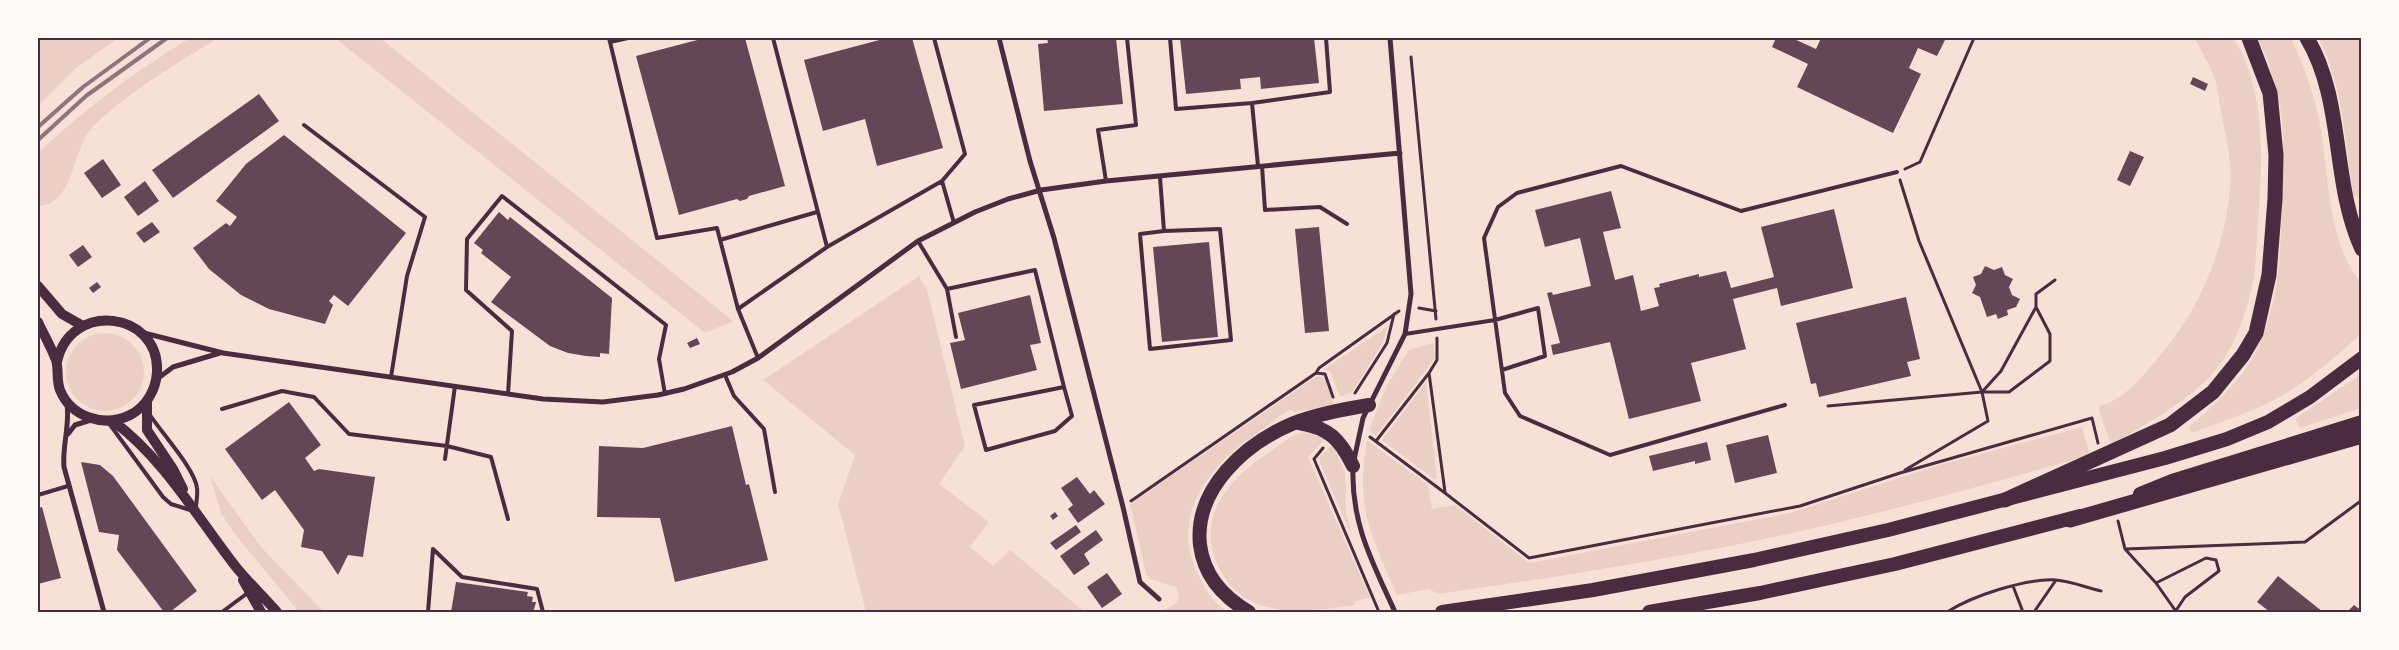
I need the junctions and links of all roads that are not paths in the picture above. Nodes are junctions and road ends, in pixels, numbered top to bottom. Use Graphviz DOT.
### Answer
graph roads {
  1 [pos="628,38"];
  2 [pos="773,38"];
  3 [pos="934,38"];
  4 [pos="999,38"];
  5 [pos="1127,38"];
  6 [pos="1170,38"];
  7 [pos="1326,38"];
  8 [pos="1390,38"];
  9 [pos="2249,38"];
  10 [pos="2306,38"];
  11 [pos="610,40"];
  12 [pos="1252,103"];
  13 [pos="304,125"];
  14 [pos="1400,153"];
  15 [pos="1260,166"];
  16 [pos="1897,172"];
  17 [pos="1160,177"];
  18 [pos="942,181"];
  19 [pos="1106,181"];
  20 [pos="1041,190"];
  21 [pos="817,212"];
  22 [pos="954,223"];
  23 [pos="1347,224"];
  24 [pos="1164,232"];
  25 [pos="720,240"];
  26 [pos="918,241"];
  27 [pos="827,248"];
  28 [pos="2362,249"];
  29 [pos="38,286"];
  30 [pos="947,289"];
  31 [pos="738,309"];
  32 [pos="1495,320"];
  33 [pos="38,322"];
  34 [pos="83,326"];
  35 [pos="139,332"];
  36 [pos="1405,334"];
  37 [pos="956,336"];
  38 [pos="223,353"];
  39 [pos="758,358"];
  40 [pos="2362,358"];
  41 [pos="57,362"];
  42 [pos="1502,370"];
  43 [pos="725,375"];
  44 [pos="391,377"];
  45 [pos="156,380"];
  46 [pos="455,386"];
  47 [pos="1064,387"];
  48 [pos="508,394"];
  49 [pos="665,394"];
  50 [pos="66,401"];
  51 [pos="1369,404"];
  52 [pos="146,405"];
  53 [pos="1784,405"];
  54 [pos="222,409"];
  55 [pos="96,420"];
  56 [pos="110,421"];
  57 [pos="2362,422"];
  58 [pos="1295,423"];
  59 [pos="67,435"];
  60 [pos="2362,436"];
  61 [pos="446,446"];
  62 [pos="445,459"];
  63 [pos="1353,466"];
  64 [pos="68,486"];
  65 [pos="775,492"];
  66 [pos="38,495"];
  67 [pos="2005,500"];
  68 [pos="193,507"];
  69 [pos="508,520"];
  70 [pos="2070,520"];
  71 [pos="237,568"];
  72 [pos="249,592"];
  73 [pos="1159,599"];
  74 [pos="104,612"];
  75 [pos="222,612"];
  76 [pos="261,612"];
  77 [pos="277,612"];
  78 [pos="428,612"];
  79 [pos="543,612"];
  80 [pos="1249,612"];
  81 [pos="1394,612"];
  82 [pos="1442,612"];
  83 [pos="1649,612"];
  1 -- 11 [label="lane"];
  2 -- 21 [label="lane"];
  3 -- 18 [label="lane"];
  4 -- 20 [label="street"];
  5 -- 19 [label="lane"];
  6 -- 12 [label="lane"];
  7 -- 12 [label="lane"];
  8 -- 14 [label="street"];
  9 -- 67 [label="highway"];
  10 -- 28 [label="highway"];
  11 -- 25 [label="lane"];
  12 -- 15 [label="lane"];
  13 -- 44 [label="lane"];
  14 -- 15 [label="street"];
  14 -- 36 [label="street"];
  15 -- 17 [label="street"];
  15 -- 23 [label="lane"];
  16 -- 32 [label="lane"];
  17 -- 19 [label="street"];
  17 -- 24 [label="lane"];
  18 -- 22 [label="lane"];
  18 -- 27 [label="lane"];
  19 -- 20 [label="street"];
  20 -- 22 [label="street"];
  20 -- 73 [label="street"];
  21 -- 25 [label="lane"];
  21 -- 27 [label="lane"];
  22 -- 26 [label="street"];
  24 -- 24 [label="lane"];
  25 -- 31 [label="lane"];
  26 -- 30 [label="lane"];
  26 -- 39 [label="street"];
  27 -- 31 [label="lane"];
  29 -- 34 [label="main road"];
  30 -- 37 [label="lane"];
  30 -- 47 [label="lane"];
  31 -- 39 [label="lane"];
  32 -- 36 [label="lane"];
  32 -- 42 [label="lane"];
  32 -- 42 [label="lane"];
  33 -- 41 [label="main road"];
  34 -- 35 [label="main road"];
  34 -- 41 [label="main road"];
  35 -- 38 [label="street"];
  35 -- 45 [label="main road"];
  36 -- 51 [label="street"];
  38 -- 44 [label="street"];
  38 -- 45 [label="street"];
  39 -- 43 [label="street"];
  40 -- 67 [label="highway"];
  41 -- 50 [label="main road"];
  42 -- 53 [label="lane"];
  43 -- 49 [label="street"];
  43 -- 65 [label="lane"];
  44 -- 46 [label="street"];
  45 -- 52 [label="main road"];
  46 -- 48 [label="street"];
  46 -- 61 [label="lane"];
  47 -- 47 [label="lane"];
  48 -- 49 [label="street"];
  48 -- 49 [label="lane"];
  50 -- 55 [label="main road"];
  50 -- 59 [label="street"];
  51 -- 58 [label="highway"];
  51 -- 63 [label="street"];
  52 -- 56 [label="main road"];
  52 -- 68 [label="main road"];
  52 -- 68 [label="lane"];
  54 -- 61 [label="lane"];
  55 -- 56 [label="main road"];
  55 -- 59 [label="street"];
  56 -- 68 [label="main road"];
  56 -- 68 [label="lane"];
  57 -- 70 [label="highway"];
  58 -- 63 [label="highway"];
  58 -- 80 [label="highway"];
  59 -- 64 [label="street"];
  60 -- 70 [label="highway"];
  61 -- 62 [label="lane"];
  61 -- 69 [label="lane"];
  63 -- 81 [label="street"];
  64 -- 66 [label="lane"];
  64 -- 74 [label="street"];
  67 -- 82 [label="highway"];
  68 -- 71 [label="main road"];
  70 -- 83 [label="highway"];
  71 -- 72 [label="main road"];
  71 -- 77 [label="main road"];
  72 -- 75 [label="lane"];
  72 -- 76 [label="main road"];
  78 -- 79 [label="lane"];
}
